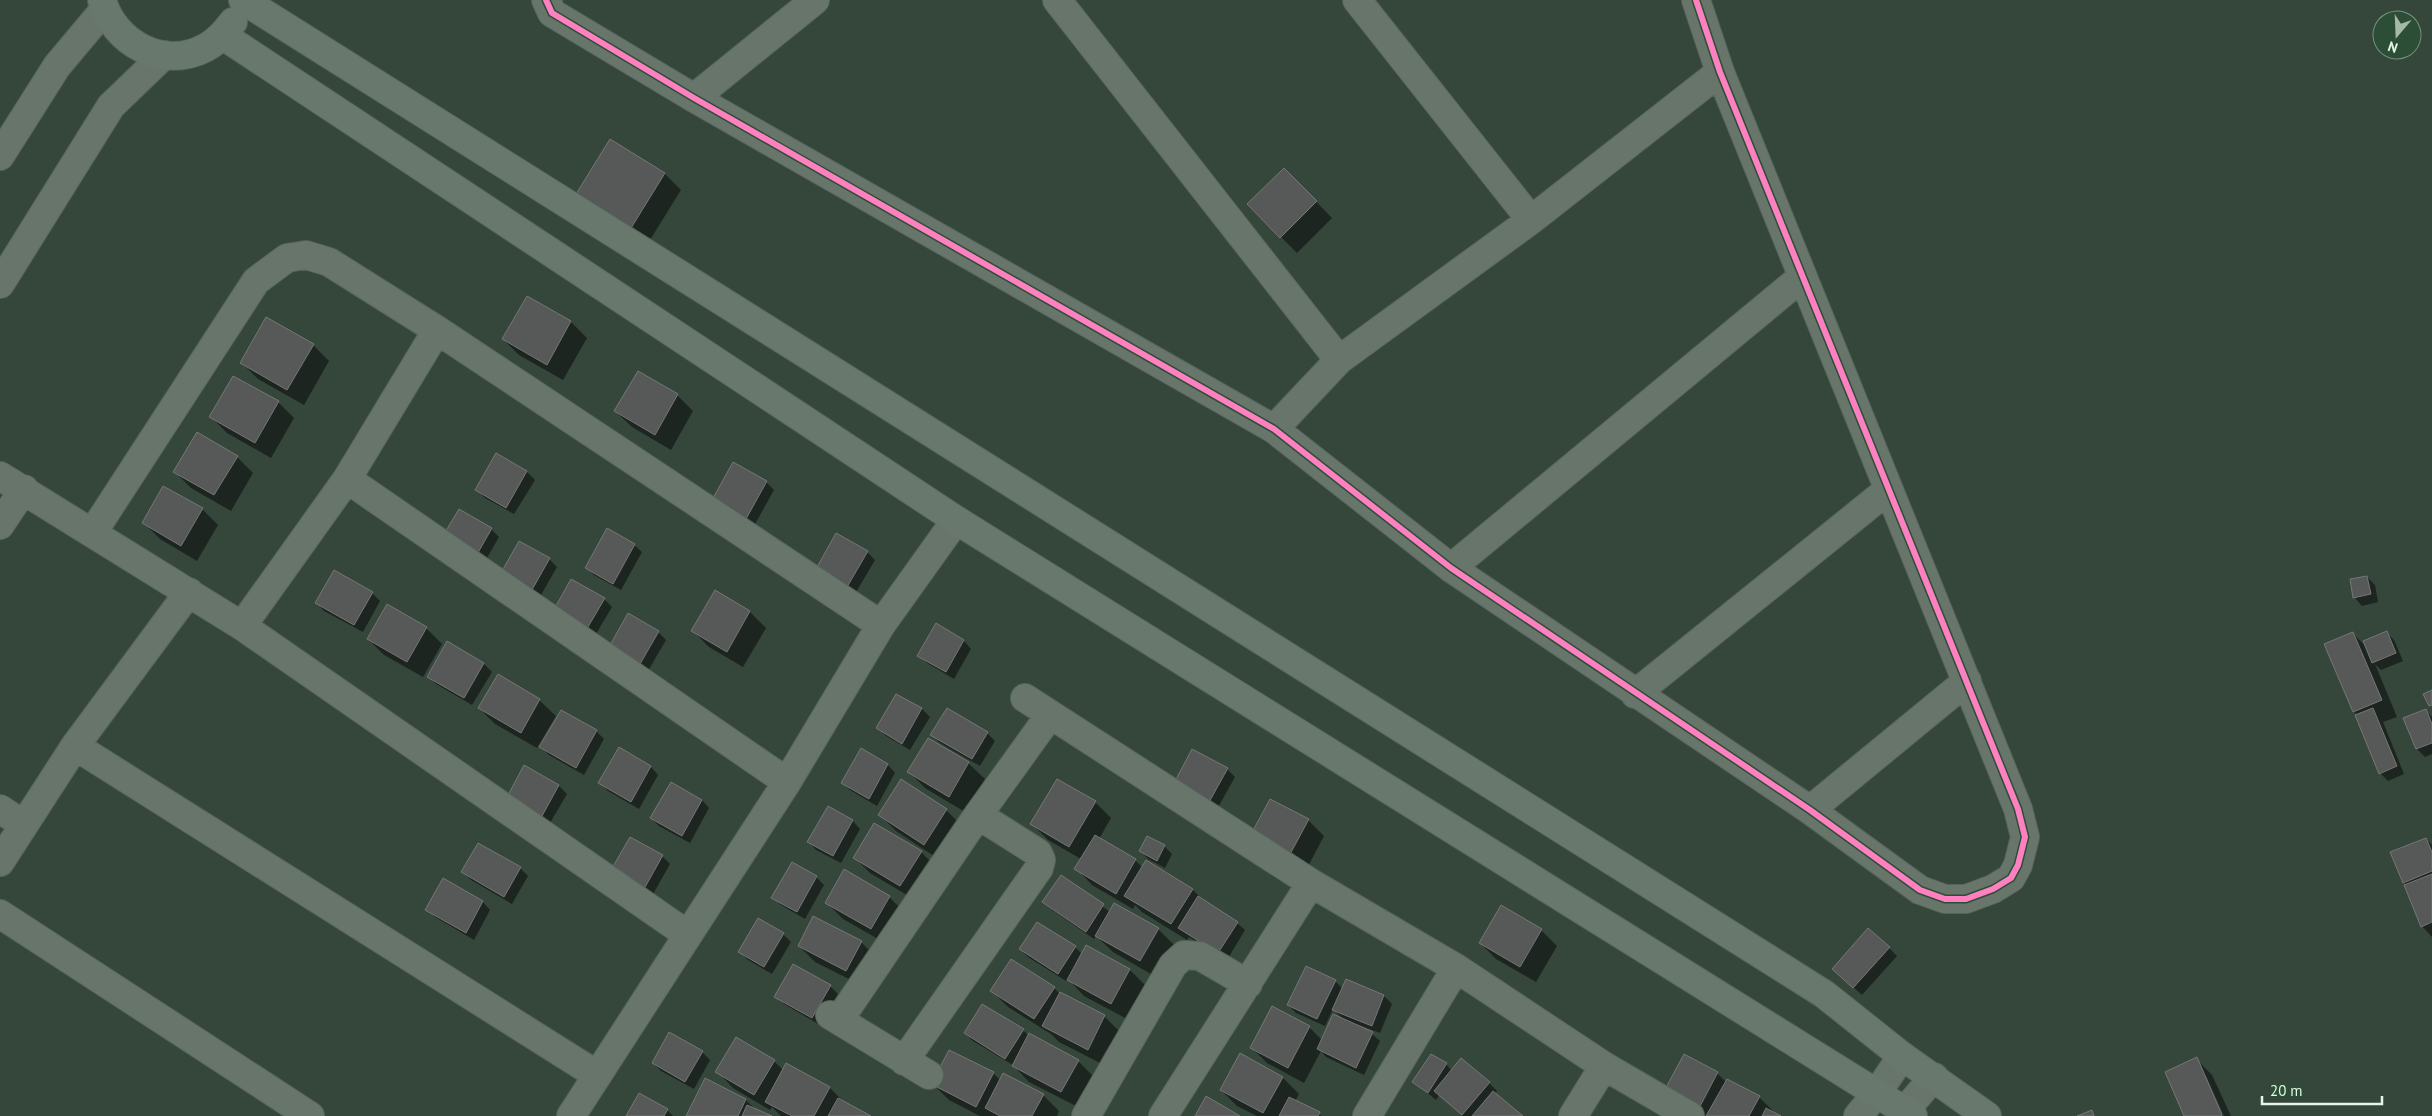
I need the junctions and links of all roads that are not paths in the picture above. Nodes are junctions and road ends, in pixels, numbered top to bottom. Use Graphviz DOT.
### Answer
graph roads {
  1 [pos="243,0"];
  2 [pos="546,0"];
  3 [pos="815,0"];
  4 [pos="1057,0"];
  5 [pos="1357,0"];
  6 [pos="1696,0"];
  7 [pos="103,5"];
  8 [pos="222,36"];
  9 [pos="164,56"];
  10 [pos="1720,72"];
  11 [pos="694,98"];
  12 [pos="0,156"];
  13 [pos="1531,220"];
  14 [pos="1802,276"];
  15 [pos="0,284"];
  16 [pos="437,330"];
  17 [pos="1339,360"];
  18 [pos="1274,429"];
  19 [pos="0,476"];
  20 [pos="347,479"];
  21 [pos="24,489"];
  22 [pos="1888,490"];
  23 [pos="956,520"];
  24 [pos="0,526"];
  25 [pos="93,532"];
  26 [pos="1451,568"];
  27 [pos="188,592"];
  28 [pos="881,625"];
  29 [pos="242,626"];
  30 [pos="1967,681"];
  31 [pos="1635,694"];
  32 [pos="1025,698"];
  33 [pos="1050,715"];
  34 [pos="75,746"];
  35 [pos="787,782"];
  36 [pos="0,809"];
  37 [pos="1810,810"];
  38 [pos="978,815"];
  39 [pos="24,825"];
  40 [pos="0,862"];
  41 [pos="1311,883"];
  42 [pos="0,914"];
  43 [pos="688,935"];
  44 [pos="1456,968"];
  45 [pos="1248,984"];
  46 [pos="1902,1056"];
  47 [pos="904,1061"];
  48 [pos="1604,1066"];
  49 [pos="597,1075"];
  50 [pos="929,1075"];
  51 [pos="1934,1077"];
  52 [pos="1877,1093"];
  53 [pos="1906,1114"];
  54 [pos="310,1116"];
  55 [pos="571,1116"];
  56 [pos="1086,1116"];
  57 [pos="1163,1116"];
  58 [pos="1367,1116"];
  59 [pos="1573,1116"];
  60 [pos="1690,1116"];
  61 [pos="1858,1116"];
  62 [pos="1987,1116"];
  1 -- 8 [label="street"];
  1 -- 46 [label="street"];
  2 -- 11 [label="street"];
  3 -- 11 [label="street"];
  4 -- 17 [label="street"];
  5 -- 13 [label="street"];
  6 -- 10 [label="street"];
  7 -- 9 [label="street"];
  7 -- 12 [label="street"];
  8 -- 9 [label="street"];
  8 -- 23 [label="street"];
  9 -- 15 [label="street"];
  10 -- 13 [label="street"];
  10 -- 14 [label="street"];
  11 -- 18 [label="street"];
  13 -- 17 [label="street"];
  14 -- 22 [label="street"];
  14 -- 26 [label="street"];
  16 -- 20 [label="street"];
  16 -- 25 [label="street"];
  16 -- 28 [label="street"];
  17 -- 18 [label="street"];
  18 -- 26 [label="street"];
  19 -- 21 [label="street"];
  20 -- 29 [label="street"];
  20 -- 35 [label="street"];
  21 -- 24 [label="street"];
  21 -- 25 [label="street"];
  22 -- 30 [label="street"];
  22 -- 31 [label="street"];
  23 -- 28 [label="street"];
  23 -- 52 [label="street"];
  25 -- 27 [label="street"];
  26 -- 31 [label="street"];
  27 -- 29 [label="street"];
  27 -- 34 [label="street"];
  28 -- 35 [label="street"];
  29 -- 43 [label="street"];
  30 -- 37 [label="street"];
  30 -- 37 [label="street"];
  31 -- 37 [label="street"];
  32 -- 33 [label="street"];
  33 -- 38 [label="street"];
  33 -- 41 [label="street"];
  34 -- 39 [label="street"];
  34 -- 49 [label="street"];
  35 -- 43 [label="street"];
  36 -- 39 [label="street"];
  38 -- 47 [label="street"];
  38 -- 47 [label="street"];
  39 -- 40 [label="street"];
  41 -- 44 [label="street"];
  41 -- 45 [label="street"];
  42 -- 54 [label="street"];
  43 -- 49 [label="street"];
  44 -- 48 [label="street"];
  44 -- 58 [label="street"];
  45 -- 56 [label="street"];
  45 -- 57 [label="street"];
  46 -- 51 [label="street"];
  46 -- 52 [label="street"];
  47 -- 50 [label="street"];
  48 -- 59 [label="street"];
  48 -- 60 [label="street"];
  49 -- 55 [label="street"];
  51 -- 53 [label="street"];
  51 -- 62 [label="street"];
  52 -- 53 [label="street"];
  52 -- 61 [label="street"];
}
